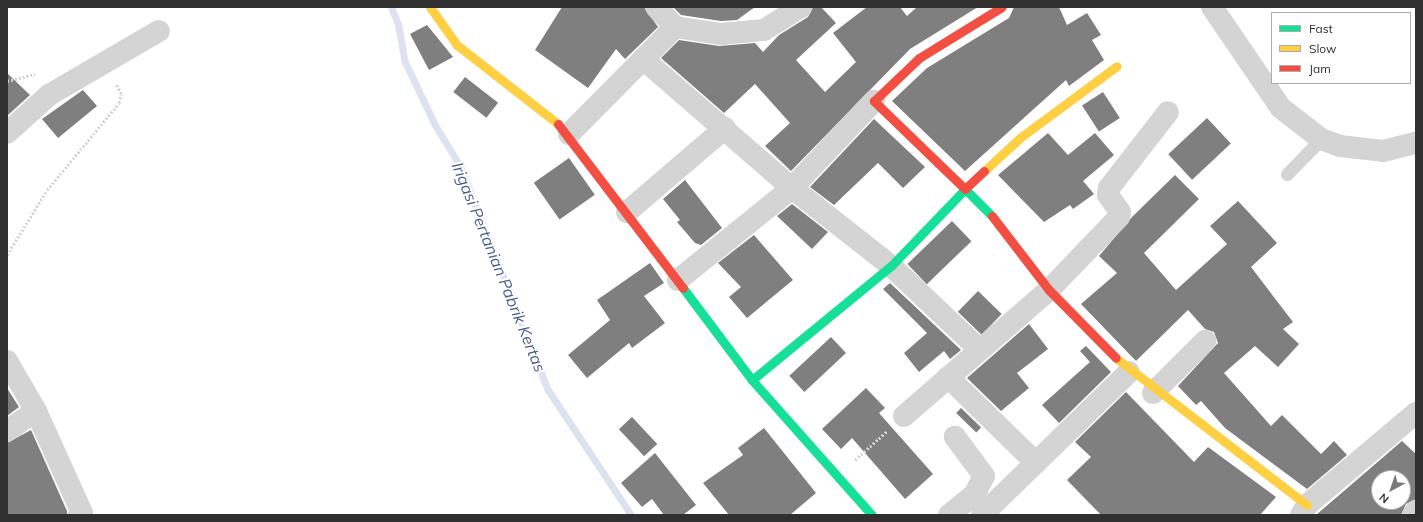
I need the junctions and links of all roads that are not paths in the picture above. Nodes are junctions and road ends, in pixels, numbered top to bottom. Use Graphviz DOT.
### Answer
graph roads {
  1 [pos="430,7"];
  2 [pos="656,7"];
  3 [pos="1002,7"];
  4 [pos="1212,7"];
  5 [pos="793,9"];
  6 [pos="675,27"];
  7 [pos="159,31"];
  8 [pos="643,58"];
  9 [pos="1117,66"];
  10 [pos="874,101"];
  11 [pos="1168,112"];
  12 [pos="725,128"];
  13 [pos="7,133"];
  14 [pos="568,134"];
  15 [pos="1321,139"];
  16 [pos="1416,143"];
  17 [pos="1287,174"];
  18 [pos="792,188"];
  19 [pos="965,189"];
  20 [pos="627,212"];
  21 [pos="890,266"];
  22 [pos="678,280"];
  23 [pos="1049,290"];
  24 [pos="1205,341"];
  25 [pos="980,350"];
  26 [pos="7,361"];
  27 [pos="1129,372"];
  28 [pos="948,377"];
  29 [pos="752,380"];
  30 [pos="1153,393"];
  31 [pos="36,412"];
  32 [pos="1416,413"];
  33 [pos="904,416"];
  34 [pos="7,431"];
  35 [pos="955,437"];
  36 [pos="1036,463"];
  37 [pos="1304,510"];
  38 [pos="994,511"];
  39 [pos="1416,511"];
  40 [pos="866,513"];
  41 [pos="81,514"];
  42 [pos="950,515"];
  43 [pos="1413,515"];
  1 -- 14 [label="street"];
  2 -- 6 [label="street"];
  3 -- 10 [label="street"];
  4 -- 15 [label="street"];
  5 -- 6 [label="street"];
  6 -- 8 [label="street"];
  7 -- 13 [label="street"];
  8 -- 12 [label="street"];
  8 -- 14 [label="street"];
  9 -- 19 [label="street"];
  10 -- 18 [label="street"];
  10 -- 19 [label="street"];
  11 -- 23 [label="street"];
  12 -- 18 [label="street"];
  12 -- 20 [label="street"];
  14 -- 20 [label="street"];
  15 -- 16 [label="street"];
  15 -- 17 [label="lane"];
  18 -- 21 [label="street"];
  18 -- 22 [label="street"];
  19 -- 21 [label="street"];
  19 -- 23 [label="street"];
  20 -- 22 [label="street"];
  21 -- 25 [label="street"];
  21 -- 29 [label="street"];
  22 -- 29 [label="street"];
  23 -- 25 [label="street"];
  23 -- 27 [label="street"];
  24 -- 30 [label="street"];
  25 -- 28 [label="street"];
  26 -- 31 [label="street"];
  27 -- 30 [label="street"];
  27 -- 36 [label="street"];
  28 -- 33 [label="street"];
  28 -- 36 [label="street"];
  29 -- 40 [label="street"];
  30 -- 37 [label="street"];
  31 -- 34 [label="street"];
  31 -- 41 [label="street"];
  32 -- 37 [label="street"];
  35 -- 42 [label="street"];
  36 -- 38 [label="street"];
  39 -- 43 [label="street"];
}
